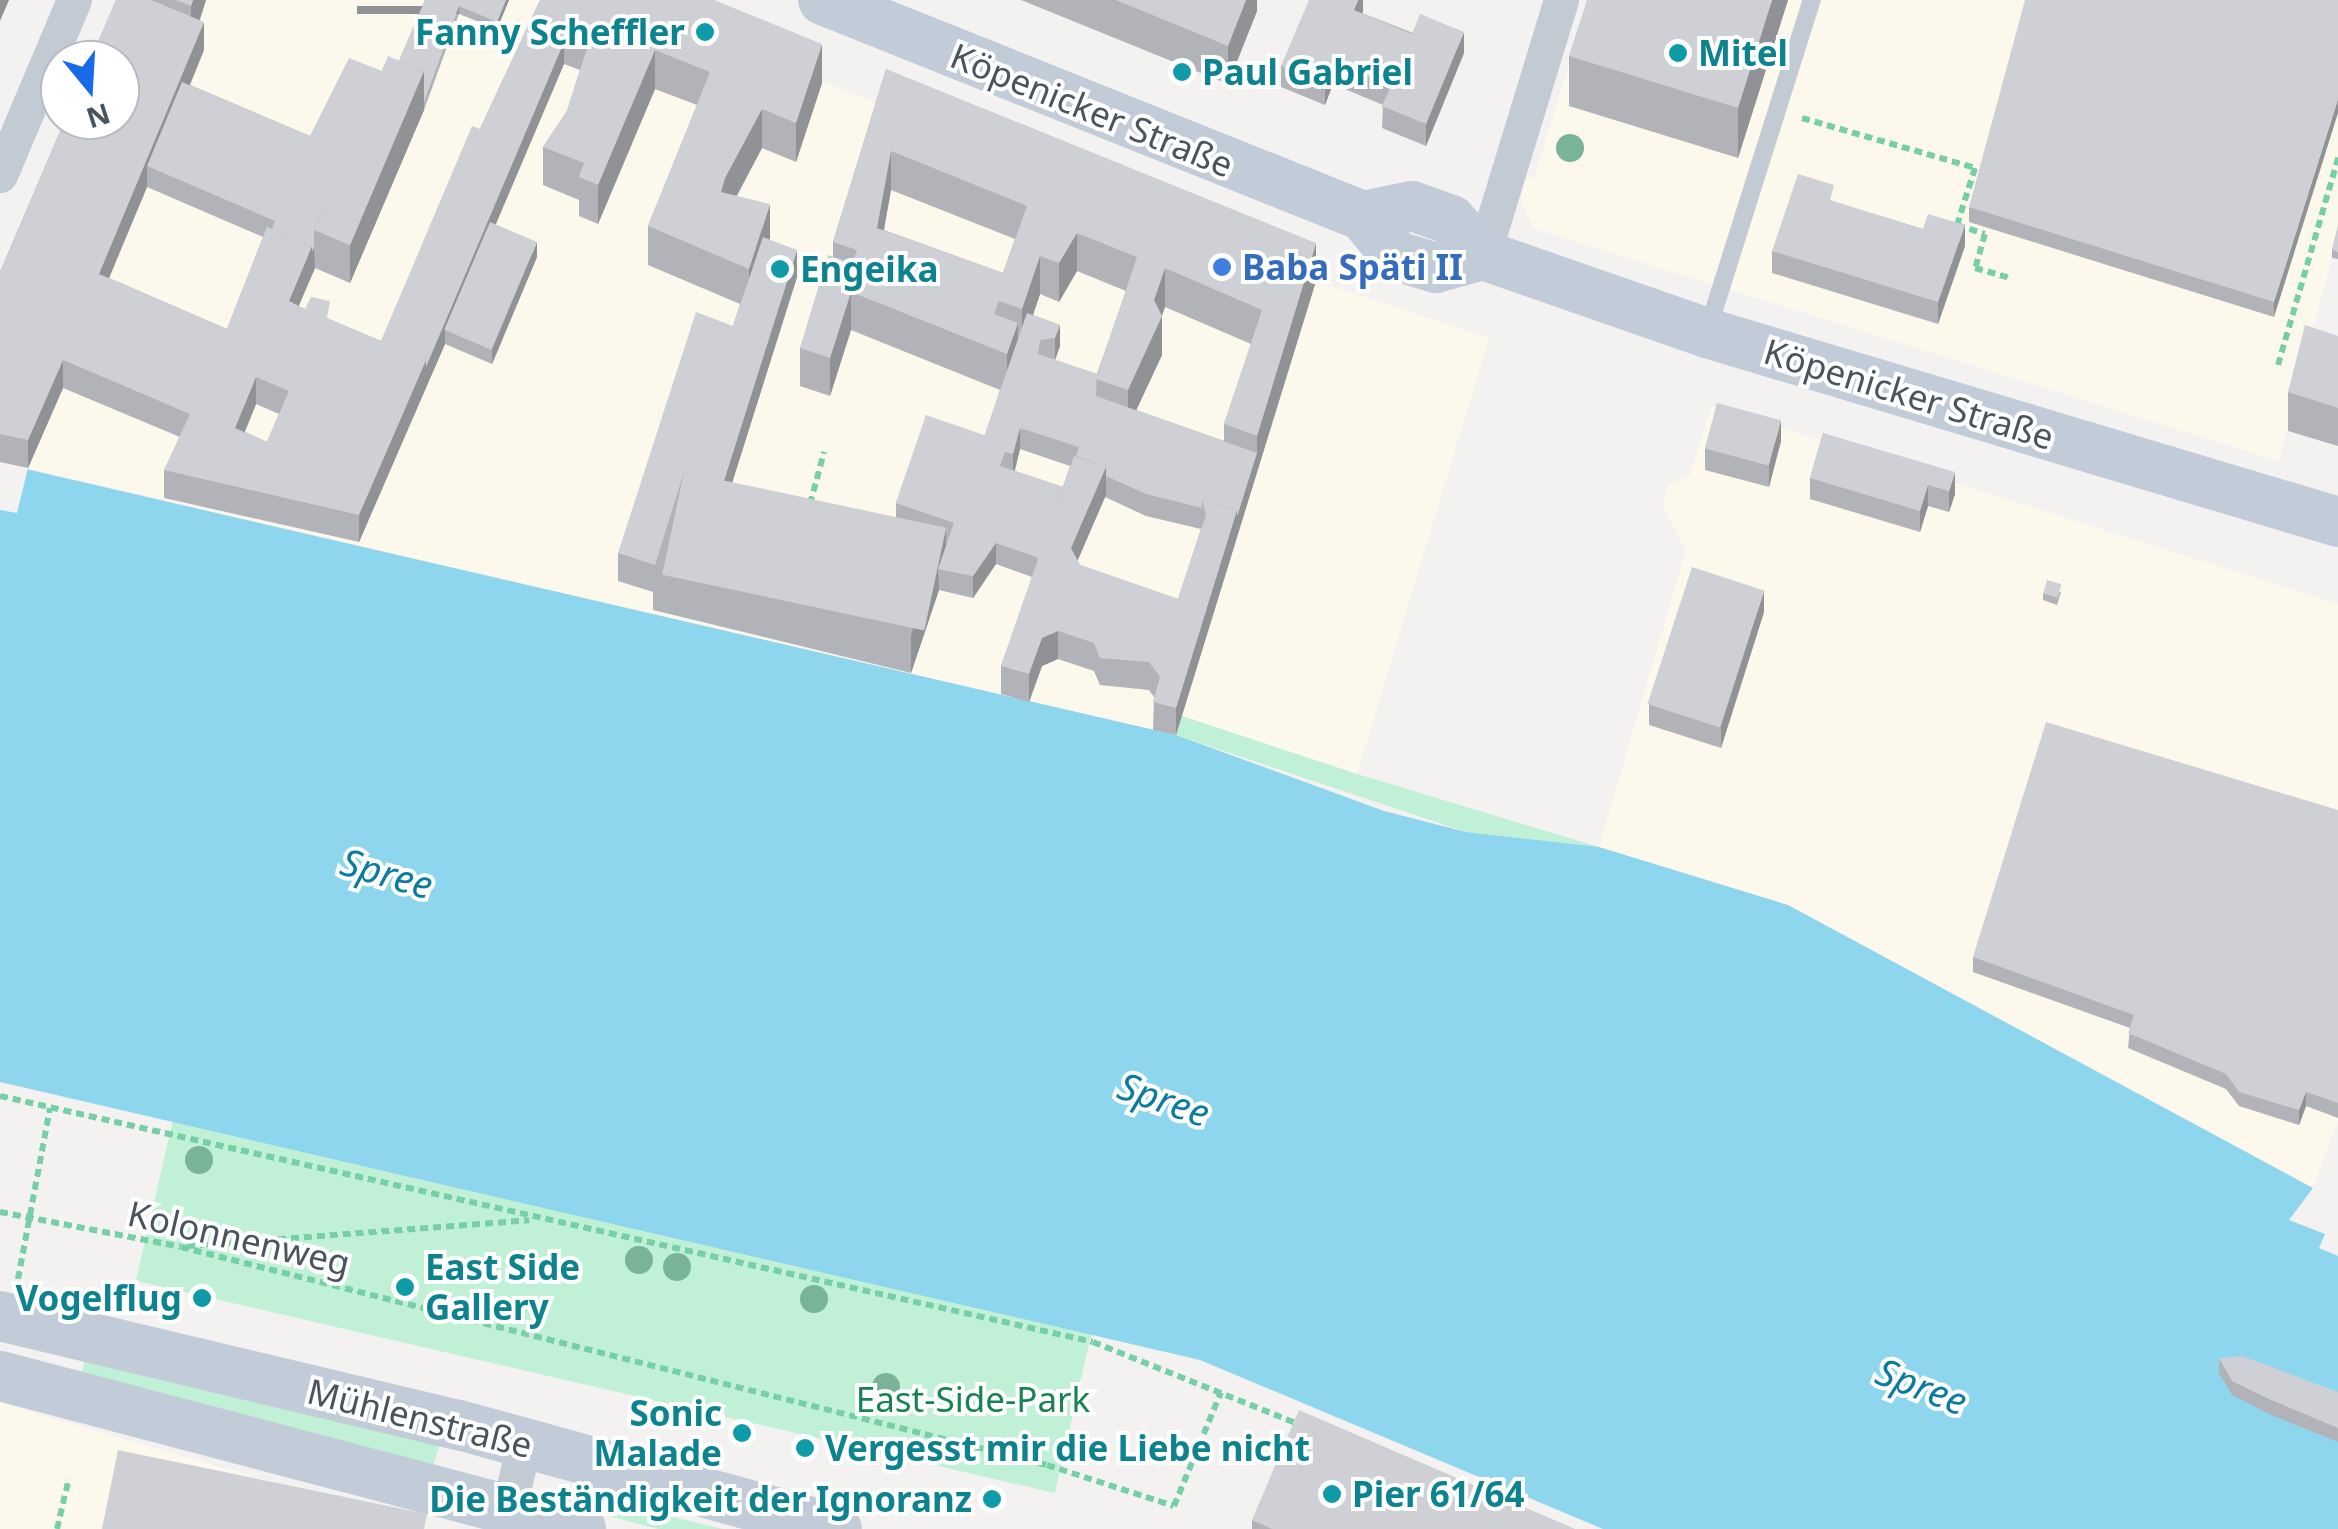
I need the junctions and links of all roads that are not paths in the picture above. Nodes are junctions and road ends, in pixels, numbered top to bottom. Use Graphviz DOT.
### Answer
graph roads {
  1 [pos="74,0"];
  2 [pos="823,0"];
  3 [pos="1561,0"];
  4 [pos="1812,0"];
  5 [pos="0,175"];
  6 [pos="1482,256"];
  7 [pos="1707,332"];
  8 [pos="2338,522"];
  9 [pos="0,1316"];
  10 [pos="0,1376"];
  11 [pos="524,1444"];
  12 [pos="506,1520"];
  13 [pos="581,1529"];
  14 [pos="837,1529"];
  1 -- 5 [label="street"];
  2 -- 6 [label="main road, Köpenicker Straße"];
  3 -- 6 [label="street"];
  4 -- 7 [label="lane"];
  6 -- 7 [label="main road, Köpenicker Straße"];
  7 -- 8 [label="main road, Köpenicker Straße"];
  9 -- 11 [label="main road, Mühlenstraße"];
  10 -- 12 [label="main road, Mühlenstraße"];
  11 -- 12 [label="street"];
  11 -- 14 [label="main road, Mühlenstraße"];
  12 -- 13 [label="main road, Mühlenstraße"];
}
